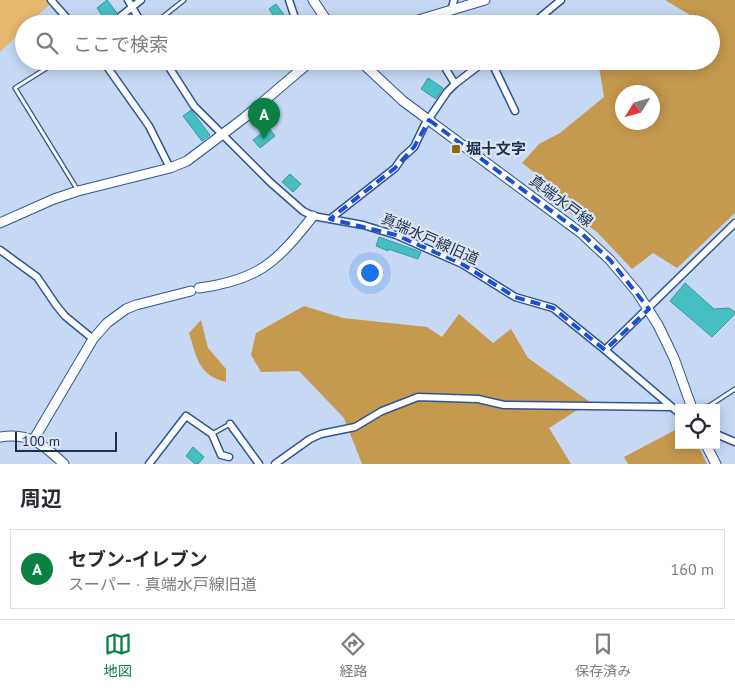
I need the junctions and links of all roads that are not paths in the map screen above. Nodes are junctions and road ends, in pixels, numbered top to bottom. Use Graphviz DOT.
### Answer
graph roads {
  1 [pos="51,0"];
  2 [pos="128,0"];
  3 [pos="141,0"];
  4 [pos="184,0"];
  5 [pos="289,0"];
  6 [pos="313,0"];
  7 [pos="454,0"];
  8 [pos="485,0"];
  9 [pos="561,0"];
  10 [pos="132,7"];
  11 [pos="451,10"];
  12 [pos="64,15"];
  13 [pos="122,15"];
  14 [pos="137,15"];
  15 [pos="165,15"];
  16 [pos="294,15"];
  17 [pos="323,15"];
  18 [pos="439,15"];
  19 [pos="543,15"];
  20 [pos="44,70"];
  21 [pos="109,70"];
  22 [pos="170,70"];
  23 [pos="300,70"];
  24 [pos="370,70"];
  25 [pos="446,70"];
  26 [pos="473,70"];
  27 [pos="495,70"];
  28 [pos="455,84"];
  29 [pos="515,111"];
  30 [pos="429,120"];
  31 [pos="222,135"];
  32 [pos="170,168"];
  33 [pos="78,191"];
  34 [pos="313,216"];
  35 [pos="330,219"];
  36 [pos="0,223"];
  37 [pos="735,224"];
  38 [pos="0,250"];
  39 [pos="648,309"];
  40 [pos="93,339"];
  41 [pos="605,350"];
  42 [pos="735,389"];
  43 [pos="691,404"];
  44 [pos="712,404"];
  45 [pos="671,407"];
  46 [pos="675,410"];
  47 [pos="230,424"];
  48 [pos="212,434"];
  49 [pos="720,436"];
  50 [pos="0,438"];
  51 [pos="34,439"];
  52 [pos="735,442"];
  53 [pos="708,449"];
  54 [pos="229,457"];
  55 [pos="64,464"];
  56 [pos="149,464"];
  57 [pos="259,464"];
  58 [pos="275,464"];
  59 [pos="716,464"];
  1 -- 12 [label="street"];
  2 -- 10 [label="street"];
  3 -- 10 [label="street"];
  4 -- 15 [label="lane"];
  5 -- 16 [label="street"];
  6 -- 17 [label="street"];
  7 -- 11 [label="street"];
  8 -- 11 [label="street"];
  9 -- 19 [label="street"];
  10 -- 13 [label="street"];
  10 -- 14 [label="street"];
  11 -- 18 [label="street"];
  20 -- 33 [label="lane"];
  21 -- 32 [label="street"];
  22 -- 31 [label="street, 真端水戸線旧道"];
  23 -- 31 [label="street"];
  24 -- 30 [label="street, 真端水戸線"];
  25 -- 28 [label="street"];
  26 -- 28 [label="street"];
  27 -- 29 [label="street"];
  28 -- 30 [label="street"];
  30 -- 35 [label="street"];
  30 -- 39 [label="street, 真端水戸線"];
  31 -- 32 [label="street"];
  31 -- 34 [label="street, 真端水戸線旧道"];
  32 -- 33 [label="street"];
  33 -- 36 [label="street"];
  34 -- 35 [label="street, 真端水戸線旧道"];
  34 -- 40 [label="street"];
  35 -- 41 [label="street, 真端水戸線旧道"];
  37 -- 39 [label="street"];
  38 -- 40 [label="street"];
  39 -- 41 [label="street"];
  39 -- 43 [label="street, 真端水戸線"];
  40 -- 51 [label="street"];
  41 -- 45 [label="street, 真端水戸線旧道"];
  42 -- 44 [label="lane"];
  45 -- 46 [label="street, 真端水戸線旧道"];
  45 -- 58 [label="street"];
  47 -- 48 [label="lane"];
  47 -- 57 [label="street"];
  48 -- 54 [label="street"];
  48 -- 56 [label="street"];
  49 -- 52 [label="street"];
  50 -- 51 [label="street"];
  51 -- 55 [label="street"];
  53 -- 59 [label="street"];
}
